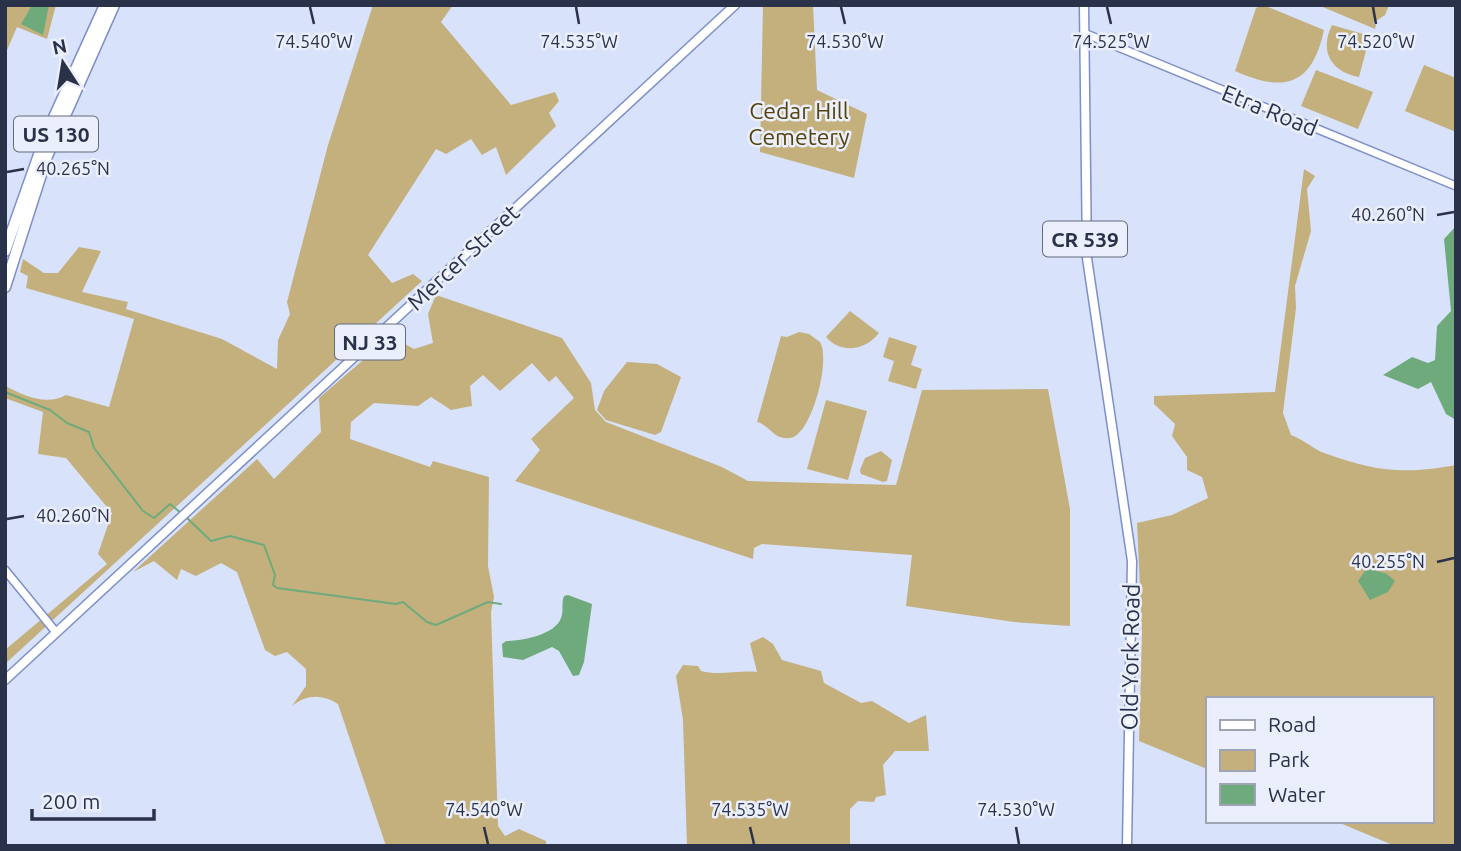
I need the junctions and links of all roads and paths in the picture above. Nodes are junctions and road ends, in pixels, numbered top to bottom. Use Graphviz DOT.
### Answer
graph roads {
  1 [pos="105,5"];
  2 [pos="114,5"];
  3 [pos="735,5"];
  4 [pos="1084,5"];
  5 [pos="1084,33"];
  6 [pos="1456,186"];
  7 [pos="5,251"];
  8 [pos="5,287"];
  9 [pos="5,570"];
  10 [pos="55,632"];
  11 [pos="5,680"];
  12 [pos="1127,846"];
  1 -- 7 [label="highway, US 130"];
  2 -- 8 [label="highway, US 130"];
  3 -- 10 [label="main road, Mercer Street / NJ 33"];
  4 -- 5 [label="main road, CR 539"];
  5 -- 6 [label="main road, Etra Road"];
  5 -- 12 [label="main road, Old York Road / CR 539"];
  9 -- 10 [label="main road"];
  10 -- 11 [label="main road, Mercer Street / NJ 33"];
}
